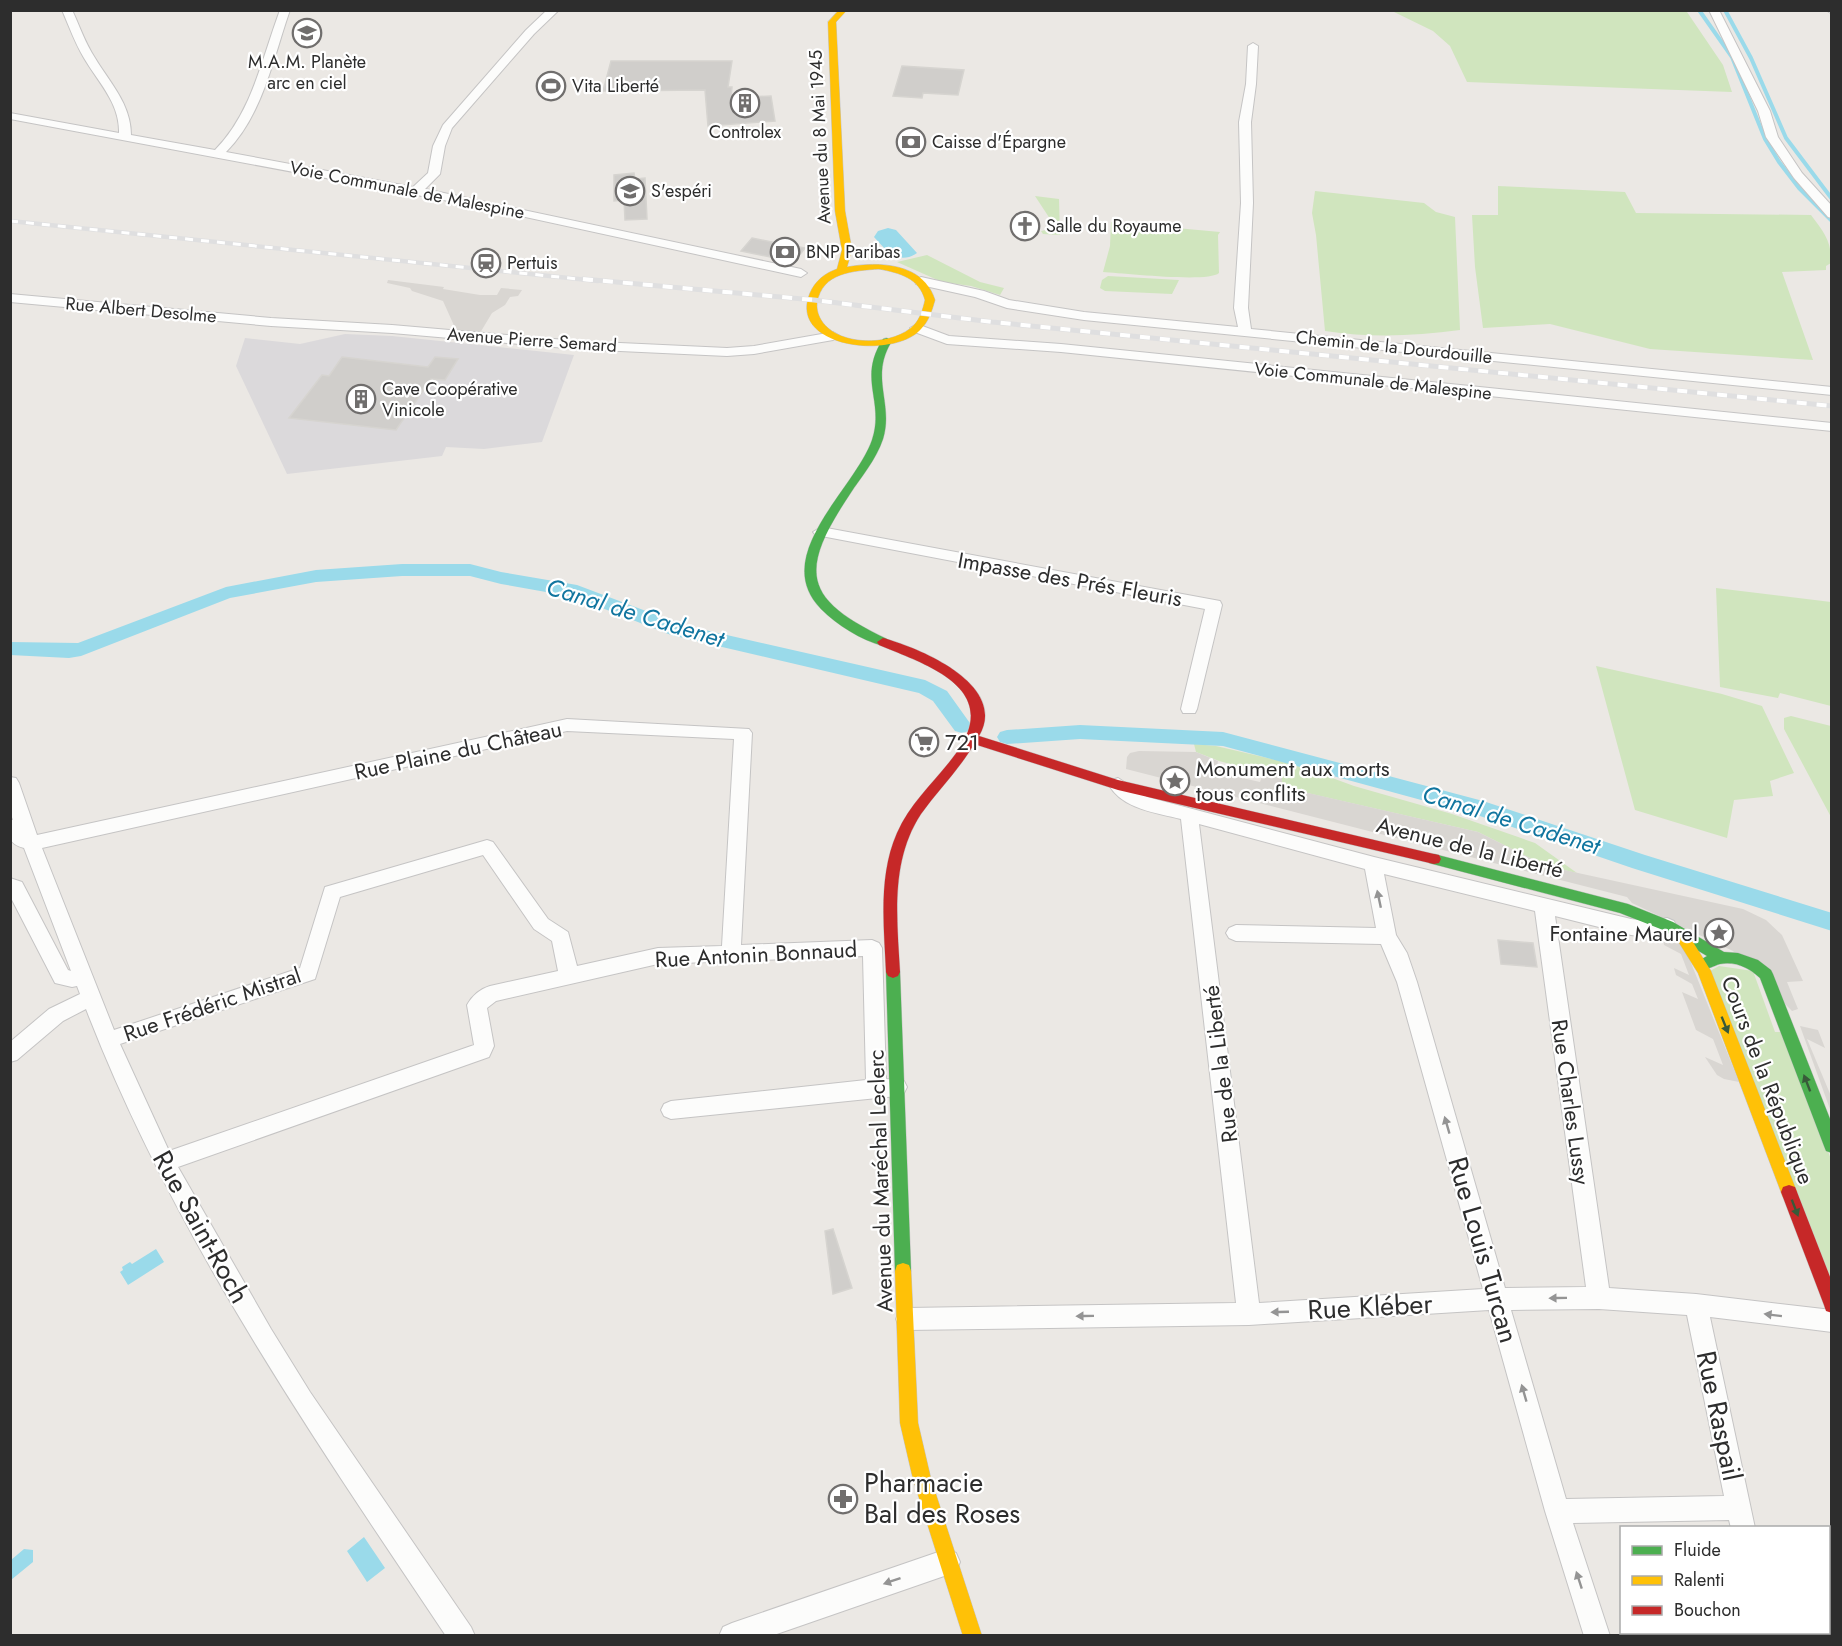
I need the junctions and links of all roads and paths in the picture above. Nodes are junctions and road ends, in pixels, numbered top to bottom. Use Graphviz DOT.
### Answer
graph roads {
  1 [pos="68,10"];
  2 [pos="285,10"];
  3 [pos="554,10"];
  4 [pos="844,10"];
  5 [pos="1714,10"];
  6 [pos="827,16"];
  7 [pos="1253,46"];
  8 [pos="10,116"];
  9 [pos="125,136"];
  10 [pos="218,154"];
  11 [pos="415,192"];
  12 [pos="1832,214"];
  13 [pos="847,250"];
  14 [pos="879,266"];
  15 [pos="801,273"];
  16 [pos="834,275"];
  17 [pos="921,281"];
  18 [pos="816,287"];
  19 [pos="959,290"];
  20 [pos="10,298"];
  21 [pos="931,298"];
  22 [pos="814,318"];
  23 [pos="271,322"];
  24 [pos="917,328"];
  25 [pos="1245,332"];
  26 [pos="839,338"];
  27 [pos="887,341"];
  28 [pos="793,342"];
  29 [pos="874,362"];
  30 [pos="1832,391"];
  31 [pos="1832,427"];
  32 [pos="821,532"];
  33 [pos="1189,710"];
  34 [pos="972,739"];
  35 [pos="10,783"];
  36 [pos="1118,785"];
  37 [pos="1188,814"];
  38 [pos="10,826"];
  39 [pos="33,843"];
  40 [pos="1374,864"];
  41 [pos="10,885"];
  42 [pos="1544,907"];
  43 [pos="1672,928"];
  44 [pos="1236,933"];
  45 [pos="1387,936"];
  46 [pos="731,952"];
  47 [pos="1722,958"];
  48 [pos="1704,971"];
  49 [pos="84,976"];
  50 [pos="569,977"];
  51 [pos="92,997"];
  52 [pos="108,1040"];
  53 [pos="10,1054"];
  54 [pos="897,1087"];
  55 [pos="876,1088"];
  56 [pos="671,1110"];
  57 [pos="1830,1140"];
  58 [pos="164,1162"];
  59 [pos="1599,1298"];
  60 [pos="1498,1299"];
  61 [pos="1696,1305"];
  62 [pos="1832,1305"];
  63 [pos="1249,1314"];
  64 [pos="907,1319"];
  65 [pos="1832,1322"];
  66 [pos="1557,1511"];
  67 [pos="1741,1518"];
  68 [pos="947,1562"];
  69 [pos="462,1635"];
  70 [pos="732,1635"];
  71 [pos="973,1635"];
  72 [pos="1597,1635"];
  1 -- 9 [label="street"];
  2 -- 10 [label="street"];
  3 -- 11 [label="street"];
  4 -- 6 [label="main road, Avenue du 8 Mai 1945"];
  5 -- 12 [label="street"];
  6 -- 13 [label="main road, Avenue du 8 Mai 1945"];
  7 -- 25 [label="street"];
  8 -- 9 [label="street, Voie Communale de Malespine"];
  9 -- 10 [label="street, Voie Communale de Malespine"];
  10 -- 11 [label="street, Voie Communale de Malespine"];
  11 -- 15 [label="street, Voie Communale de Malespine"];
  13 -- 14 [label="main road, Avenue du 8 Mai 1945"];
  13 -- 16 [label="main road, Avenue du 8 Mai 1945"];
  14 -- 16 [label="main road"];
  14 -- 17 [label="main road"];
  15 -- 16 [label="street, Voie Communale de Malespine"];
  15 -- 18 [label="street"];
  16 -- 18 [label="main road"];
  17 -- 19 [label="street, Chemin de la Dourdouille"];
  17 -- 21 [label="main road"];
  18 -- 22 [label="main road"];
  19 -- 21 [label="street"];
  19 -- 25 [label="street, Chemin de la Dourdouille"];
  20 -- 23 [label="street, Rue Albert Desolme"];
  21 -- 24 [label="main road"];
  22 -- 26 [label="main road"];
  22 -- 28 [label="street"];
  23 -- 28 [label="street, Avenue Pierre Semard"];
  24 -- 27 [label="main road"];
  24 -- 31 [label="street, Voie Communale de Malespine"];
  25 -- 30 [label="street, Chemin de la Dourdouille"];
  26 -- 27 [label="main road"];
  26 -- 28 [label="street, Avenue Pierre Semard"];
  26 -- 29 [label="main road"];
  27 -- 29 [label="main road"];
  29 -- 32 [label="main road"];
  32 -- 33 [label="street, Impasse des Prés Fleuris"];
  32 -- 34 [label="main road"];
  34 -- 36 [label="main road, Avenue de la Liberté"];
  34 -- 54 [label="main road, Avenue du Maréchal Leclerc"];
  35 -- 39 [label="street, Rue Saint-Roch"];
  36 -- 37 [label="street"];
  36 -- 43 [label="main road, Avenue de la Liberté"];
  37 -- 40 [label="street"];
  37 -- 63 [label="street, Rue de la Liberté"];
  38 -- 39 [label="street"];
  39 -- 46 [label="street, Rue Plaine du Château"];
  39 -- 49 [label="street, Rue Saint-Roch"];
  40 -- 42 [label="street"];
  45 -- 40 [label="street, Rue Louis Turcan, one-way"];
  41 -- 49 [label="street"];
  42 -- 43 [label="street"];
  42 -- 59 [label="street, Rue Charles Lussy"];
  43 -- 47 [label="main road, Cours de la République"];
  43 -- 48 [label="main road, Cours de la République"];
  44 -- 45 [label="street"];
  60 -- 45 [label="street, Rue Louis Turcan, one-way"];
  46 -- 50 [label="street, Rue Antonin Bonnaud"];
  46 -- 55 [label="street, Rue Antonin Bonnaud"];
  47 -- 48 [label="main road, Cours de la République"];
  57 -- 47 [label="main road, Cours de la République, one-way"];
  48 -- 62 [label="main road, Cours de la République, one-way"];
  49 -- 51 [label="street, Rue Saint-Roch"];
  50 -- 52 [label="street, Rue Frédéric Mistral"];
  50 -- 58 [label="street, Rue Antonin Bonnaud"];
  51 -- 52 [label="street, Rue Saint-Roch"];
  51 -- 53 [label="street"];
  52 -- 58 [label="street, Rue Saint-Roch"];
  54 -- 55 [label="street"];
  54 -- 64 [label="main road, Avenue du Maréchal Leclerc"];
  55 -- 56 [label="street"];
  58 -- 69 [label="street, Rue Saint-Roch"];
  59 -- 60 [label="street, Rue Kléber, one-way"];
  59 -- 61 [label="street, Rue Kléber"];
  60 -- 63 [label="street, Rue Kléber, one-way"];
  66 -- 60 [label="street, Rue Louis Turcan, one-way"];
  65 -- 61 [label="street, Rue Kléber, one-way"];
  61 -- 67 [label="street, Rue Raspail"];
  63 -- 64 [label="street, Rue Kléber, one-way"];
  64 -- 68 [label="main road, Avenue du Maréchal Leclerc"];
  66 -- 67 [label="street"];
  72 -- 66 [label="street, Rue Louis Turcan, one-way"];
  68 -- 70 [label="street, one-way"];
  68 -- 71 [label="main road, Avenue du Maréchal Leclerc"];
}
